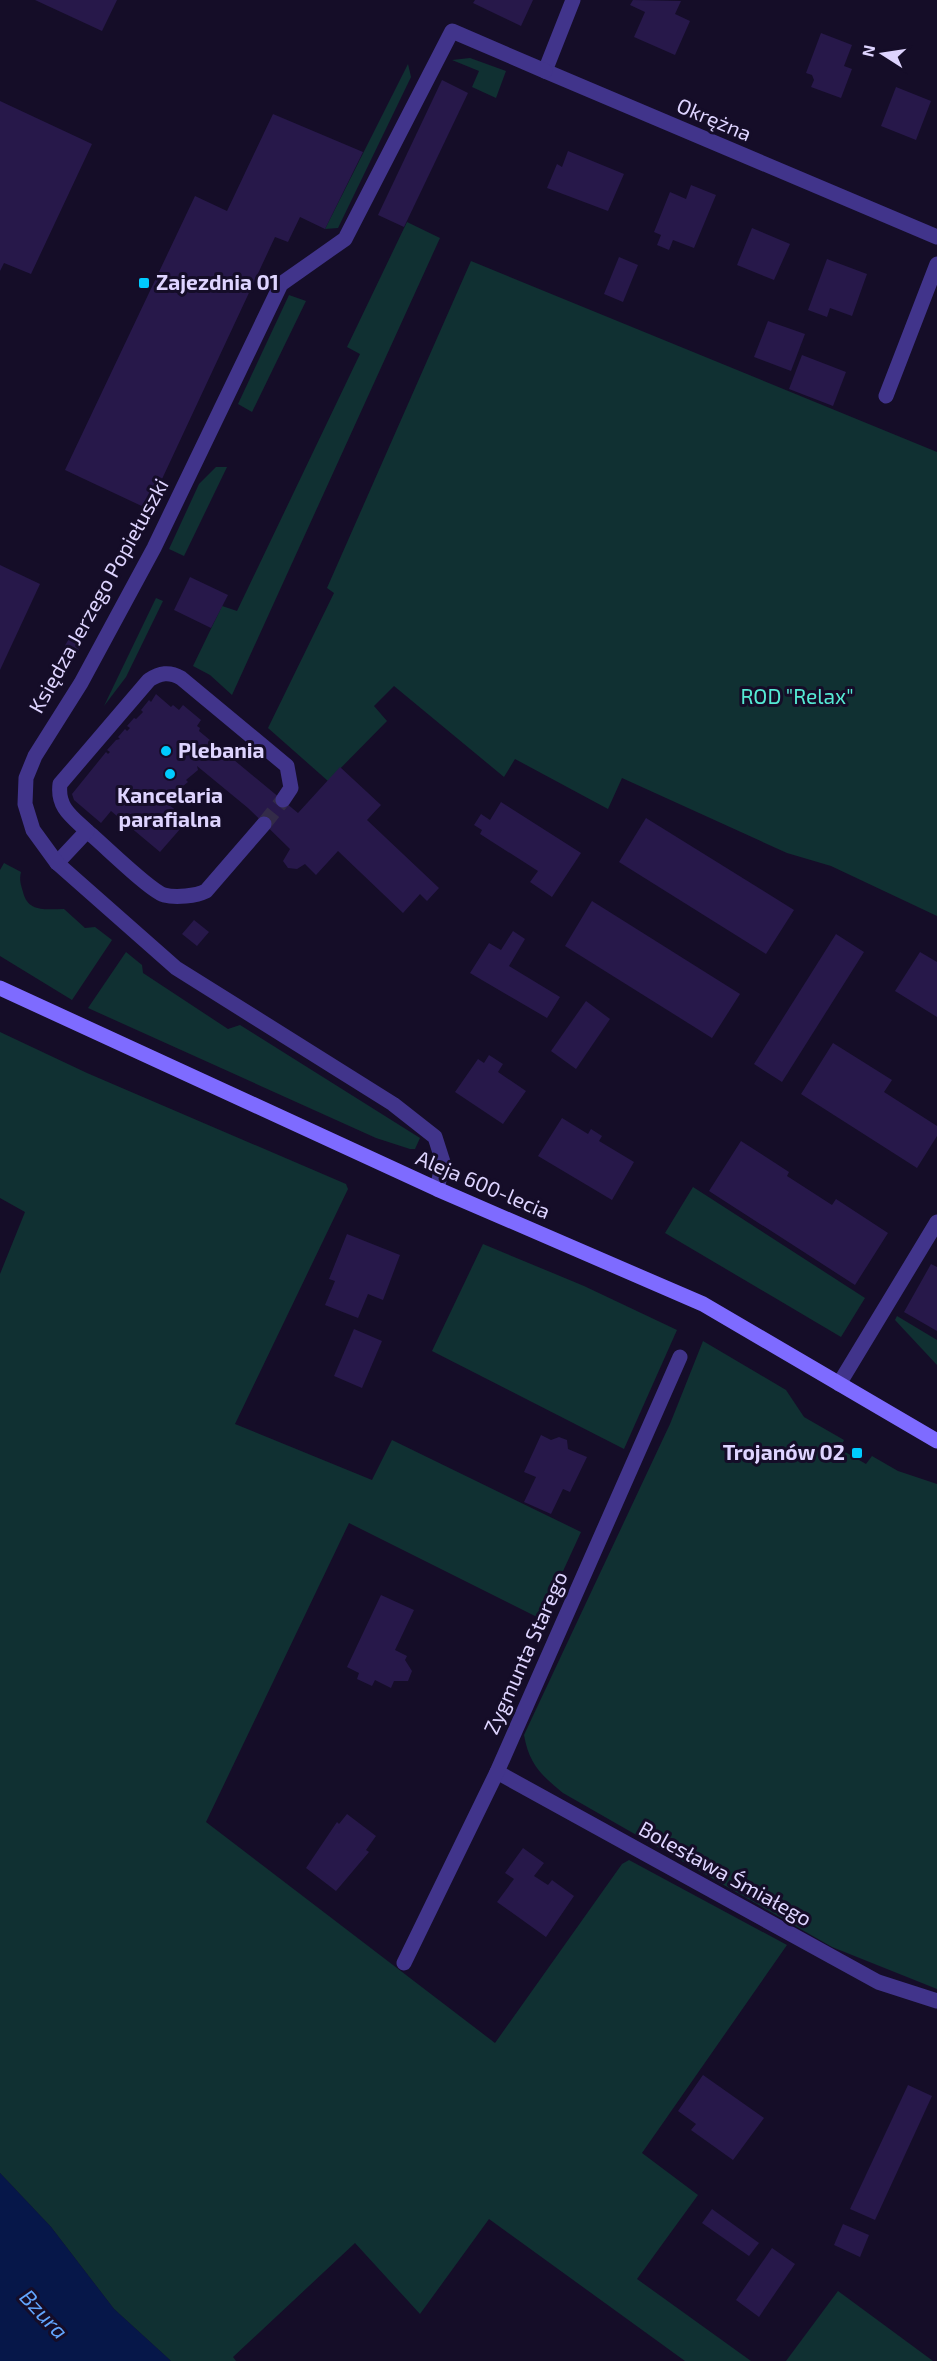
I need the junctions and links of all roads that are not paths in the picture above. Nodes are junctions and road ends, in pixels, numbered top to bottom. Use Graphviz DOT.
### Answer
graph roads {
  1 [pos="573,0"];
  2 [pos="545,71"];
  3 [pos="937,237"];
  4 [pos="937,264"];
  5 [pos="886,396"];
  6 [pos="283,800"];
  7 [pos="264,824"];
  8 [pos="87,831"];
  9 [pos="57,863"];
  10 [pos="0,988"];
  11 [pos="437,1189"];
  12 [pos="937,1222"];
  13 [pos="680,1357"];
  14 [pos="839,1384"];
  15 [pos="937,1441"];
  16 [pos="496,1772"];
  17 [pos="404,1963"];
  18 [pos="937,2001"];
  1 -- 2 [label="street"];
  2 -- 3 [label="street, Okrężna"];
  2 -- 9 [label="street, Księdza Jerzego Popiełuszki"];
  4 -- 5 [label="street"];
  6 -- 8 [label="street"];
  7 -- 8 [label="street"];
  8 -- 9 [label="street"];
  9 -- 11 [label="street, Księdza Jerzego Popiełuszki"];
  10 -- 11 [label="main road, Aleja 600-lecia"];
  11 -- 14 [label="main road, Aleja 600-lecia"];
  12 -- 14 [label="street"];
  13 -- 16 [label="street, Zygmunta Starego"];
  14 -- 15 [label="main road, Aleja 600-lecia"];
  16 -- 17 [label="street, Zygmunta Starego"];
  16 -- 18 [label="street, Bolesława Śmiałego"];
}
